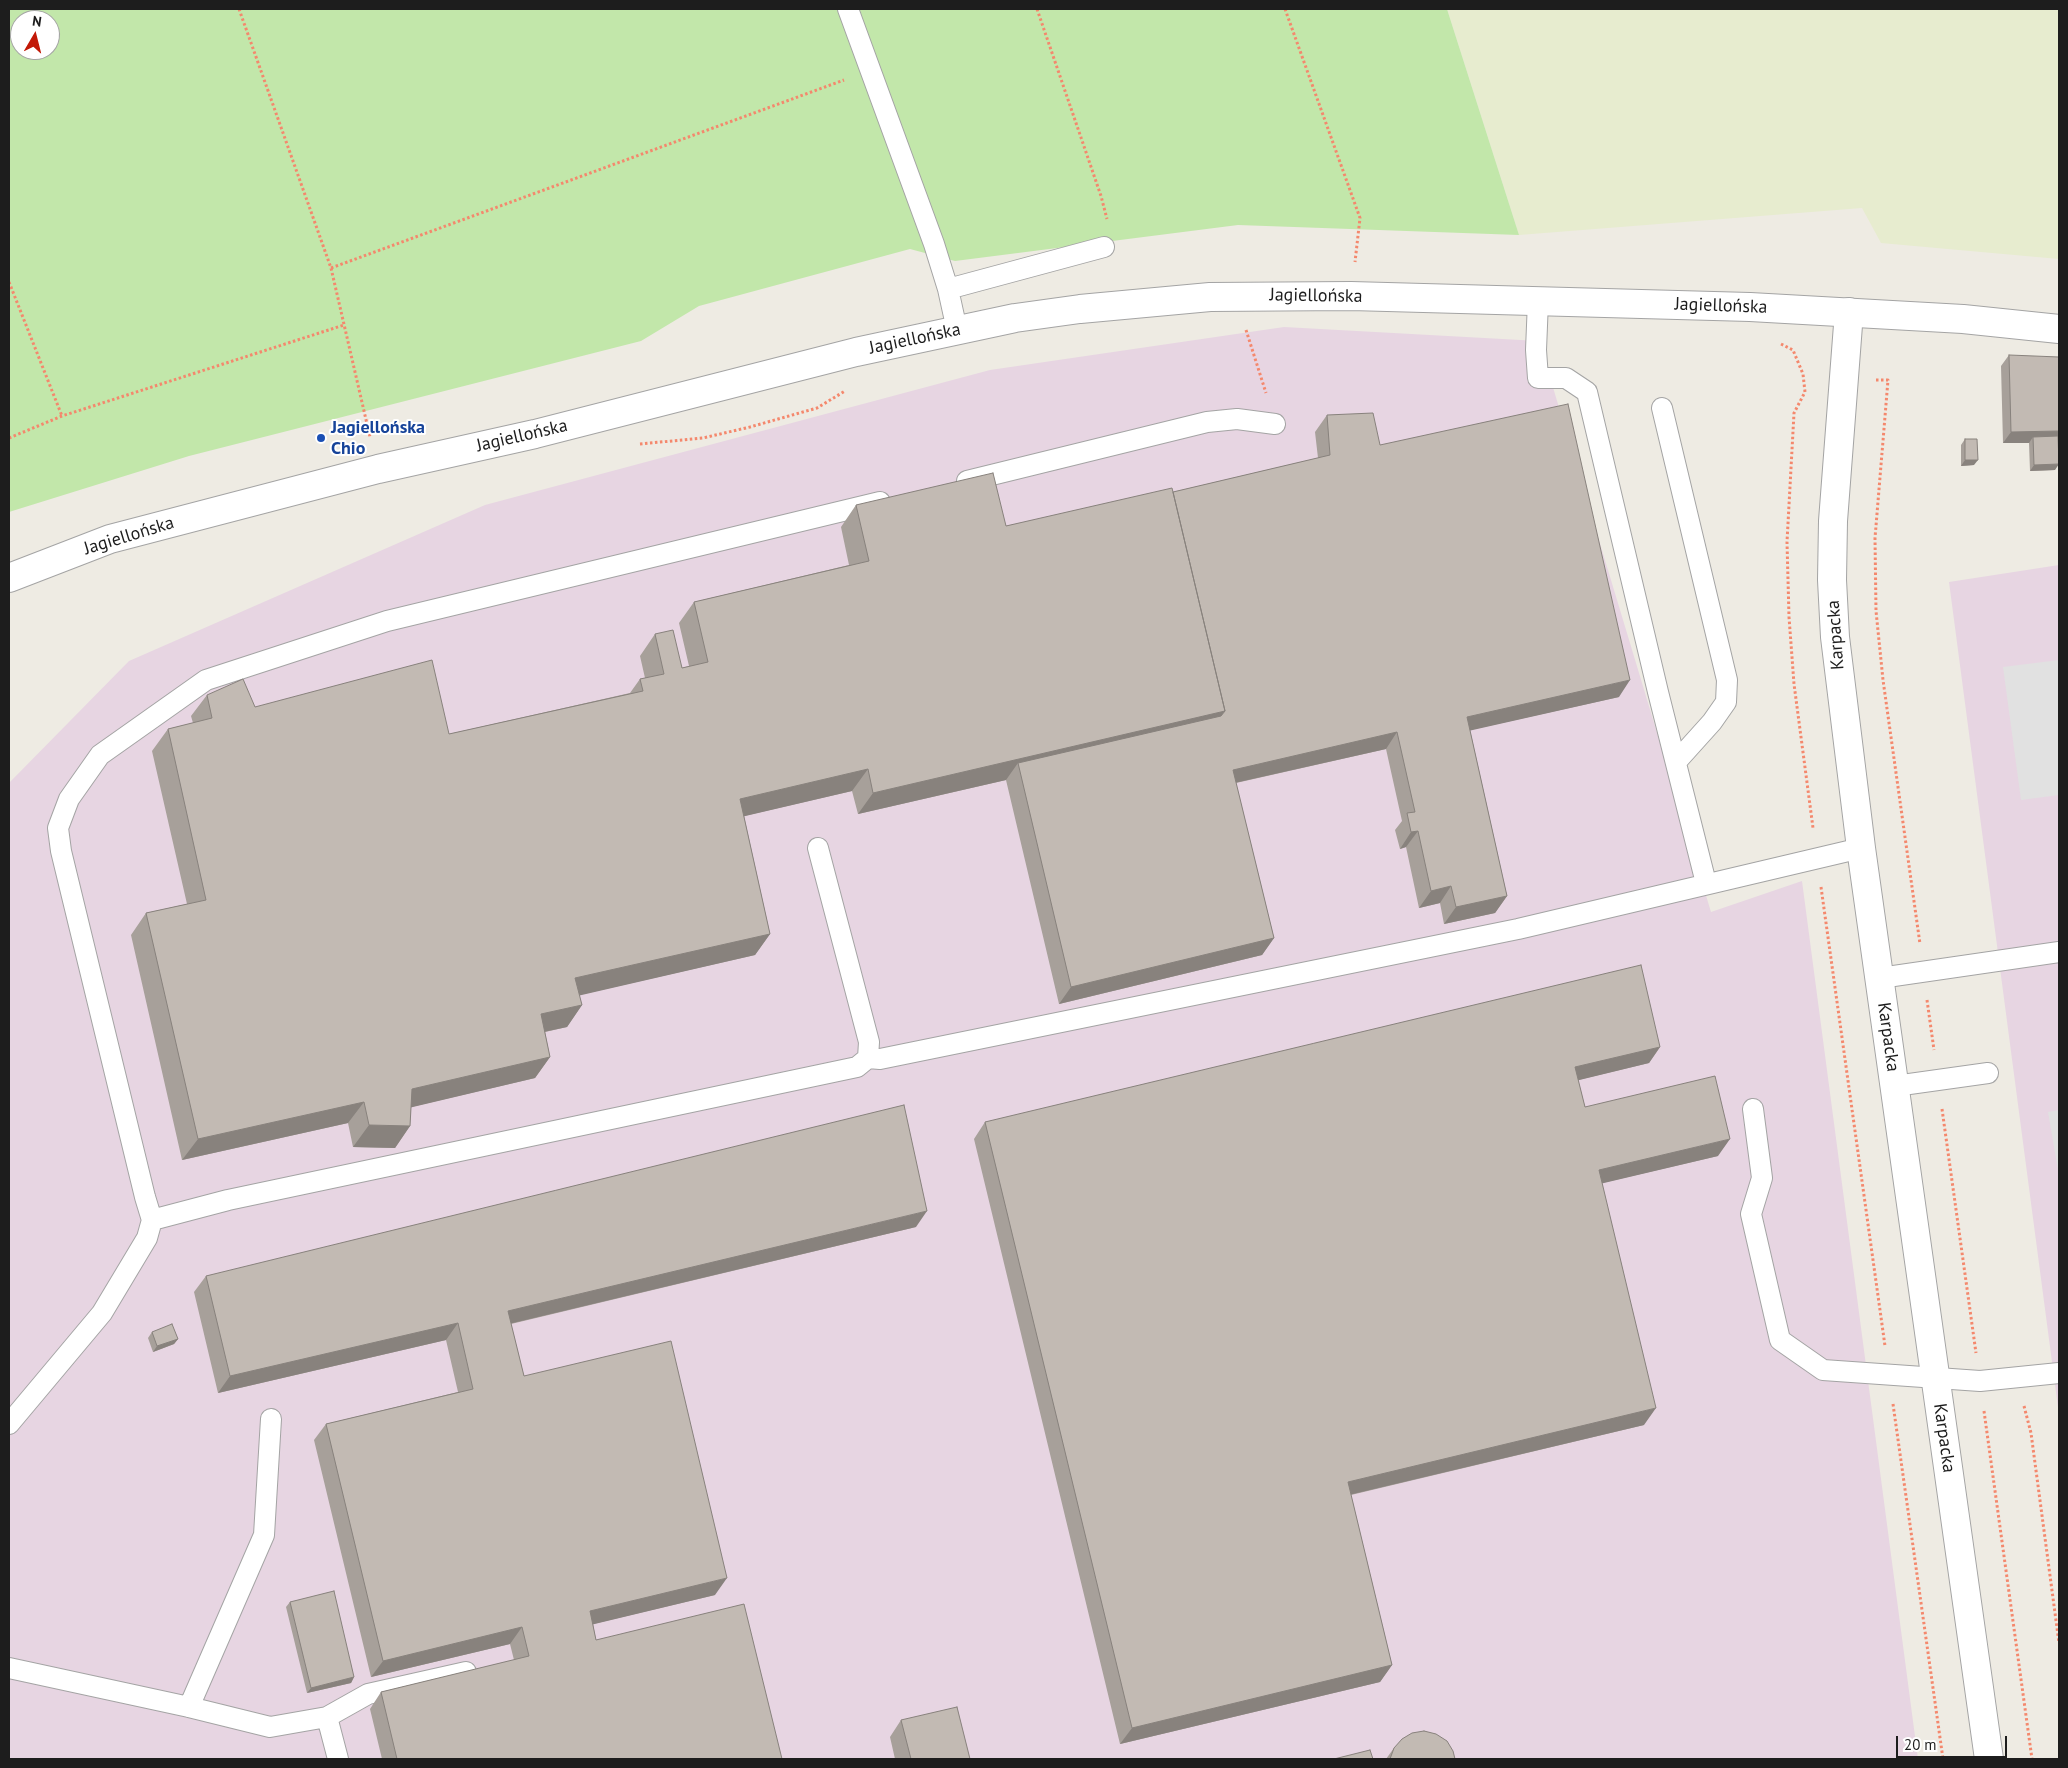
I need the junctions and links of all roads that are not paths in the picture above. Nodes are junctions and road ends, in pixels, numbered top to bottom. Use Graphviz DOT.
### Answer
graph roads {
  1 [pos="848,9"];
  2 [pos="1104,247"];
  3 [pos="948,289"];
  4 [pos="1538,301"];
  5 [pos="1849,312"];
  6 [pos="2059,329"];
  7 [pos="957,330"];
  8 [pos="1662,408"];
  9 [pos="1275,424"];
  10 [pos="946,486"];
  11 [pos="898,497"];
  12 [pos="9,578"];
  13 [pos="1676,762"];
  14 [pos="818,848"];
  15 [pos="1862,848"];
  16 [pos="1706,883"];
  17 [pos="2059,952"];
  18 [pos="1880,978"];
  19 [pos="868,1058"];
  20 [pos="1988,1073"];
  21 [pos="1895,1086"];
  22 [pos="1753,1109"];
  23 [pos="152,1220"];
  24 [pos="2059,1374"];
  25 [pos="1936,1377"];
  26 [pos="271,1419"];
  27 [pos="9,1424"];
  28 [pos="488,1667"];
  29 [pos="9,1668"];
  30 [pos="189,1707"];
  31 [pos="328,1717"];
  32 [pos="338,1759"];
  33 [pos="1988,1759"];
  1 -- 3 [label="lane"];
  2 -- 3 [label="lane"];
  3 -- 7 [label="lane"];
  4 -- 5 [label="street, Jagiellońska"];
  4 -- 7 [label="street, Jagiellońska"];
  4 -- 13 [label="lane"];
  5 -- 6 [label="street, Jagiellońska"];
  5 -- 15 [label="street, Karpacka"];
  7 -- 12 [label="street, Jagiellońska"];
  8 -- 13 [label="lane"];
  9 -- 10 [label="lane"];
  11 -- 23 [label="lane"];
  13 -- 16 [label="lane"];
  14 -- 19 [label="lane"];
  15 -- 16 [label="lane"];
  15 -- 18 [label="street, Karpacka"];
  16 -- 19 [label="lane"];
  17 -- 18 [label="lane"];
  18 -- 21 [label="street, Karpacka"];
  19 -- 23 [label="lane"];
  20 -- 21 [label="lane"];
  21 -- 25 [label="street, Karpacka"];
  22 -- 25 [label="lane"];
  23 -- 27 [label="lane"];
  24 -- 25 [label="lane"];
  25 -- 33 [label="street, Karpacka"];
  26 -- 30 [label="lane"];
  28 -- 31 [label="lane"];
  29 -- 30 [label="lane"];
  30 -- 31 [label="lane"];
  31 -- 32 [label="lane"];
}
